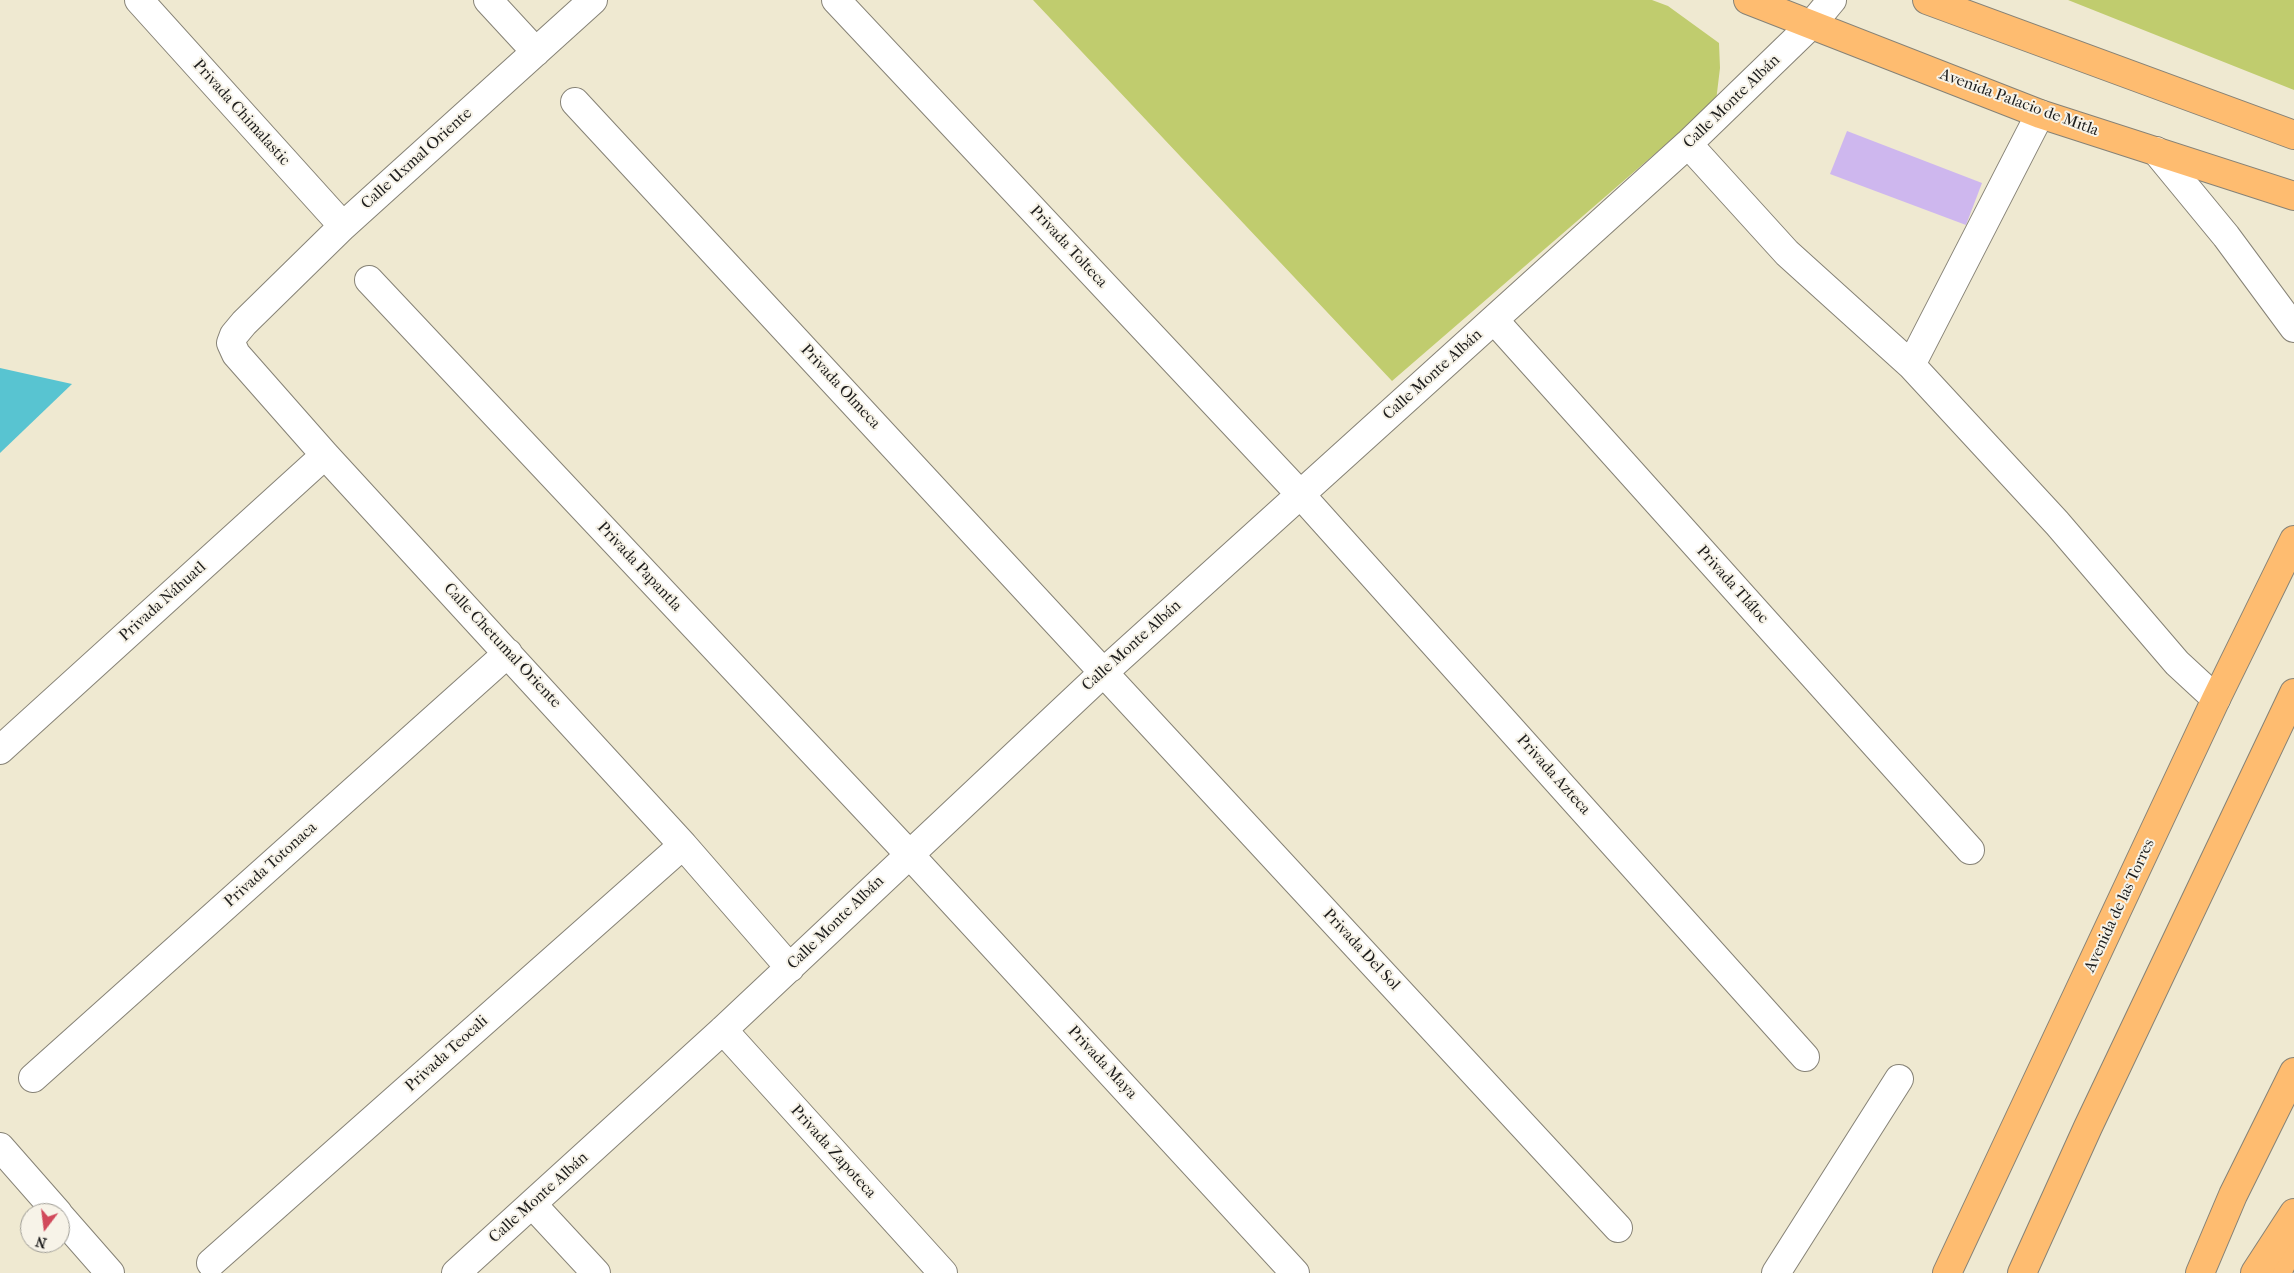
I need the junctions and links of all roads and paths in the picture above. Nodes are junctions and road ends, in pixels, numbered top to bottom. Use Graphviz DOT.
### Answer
graph roads {
  1 [pos="139,0"];
  2 [pos="488,0"];
  3 [pos="593,0"];
  4 [pos="836,0"];
  5 [pos="1748,0"];
  6 [pos="1832,0"];
  7 [pos="1927,0"];
  8 [pos="1812,24"];
  9 [pos="536,52"];
  10 [pos="576,102"];
  11 [pos="2040,114"];
  12 [pos="2294,134"];
  13 [pos="1688,144"];
  14 [pos="2156,152"];
  15 [pos="2294,196"];
  16 [pos="343,226"];
  17 [pos="368,280"];
  18 [pos="1495,320"];
  19 [pos="244,323"];
  20 [pos="2294,328"];
  21 [pos="1911,365"];
  22 [pos="325,455"];
  23 [pos="1300,494"];
  24 [pos="2294,540"];
  25 [pos="508,653"];
  26 [pos="1104,672"];
  27 [pos="2294,693"];
  28 [pos="2216,699"];
  29 [pos="0,750"];
  30 [pos="683,845"];
  31 [pos="1970,850"];
  32 [pos="909,854"];
  33 [pos="790,968"];
  34 [pos="723,1030"];
  35 [pos="1805,1057"];
  36 [pos="2294,1072"];
  37 [pos="33,1078"];
  38 [pos="1899,1079"];
  39 [pos="0,1147"];
  40 [pos="49,1203"];
  41 [pos="532,1204"];
  42 [pos="2294,1213"];
  43 [pos="70,1227"];
  44 [pos="1618,1228"];
  45 [pos="2294,1235"];
  46 [pos="211,1263"];
  47 [pos="110,1273"];
  48 [pos="456,1273"];
  49 [pos="596,1273"];
  50 [pos="943,1273"];
  51 [pos="1295,1273"];
  52 [pos="1776,1273"];
  53 [pos="1947,1273"];
  54 [pos="2022,1273"];
  55 [pos="2200,1273"];
  56 [pos="2255,1273"];
  57 [pos="2277,1273"];
  1 -- 16 [label="street, Privada Chimalastic"];
  2 -- 9 [label="street"];
  3 -- 9 [label="street, Calle Uxmal Oriente"];
  4 -- 23 [label="street, Privada Tolteca"];
  5 -- 8 [label="main road, Avenida Palacio de Mitla"];
  6 -- 8 [label="street, Calle Monte Albán"];
  7 -- 12 [label="main road"];
  8 -- 11 [label="main road, Avenida Palacio de Mitla"];
  8 -- 13 [label="street, Calle Monte Albán"];
  9 -- 16 [label="street, Calle Uxmal Oriente"];
  10 -- 26 [label="street, Privada Olmeca"];
  11 -- 14 [label="main road, Avenida Palacio de Mitla"];
  11 -- 21 [label="street"];
  13 -- 18 [label="street, Calle Monte Albán"];
  13 -- 21 [label="street"];
  14 -- 15 [label="main road, Avenida Palacio de Mitla"];
  14 -- 20 [label="street"];
  16 -- 19 [label="street, Calle Uxmal Oriente"];
  17 -- 32 [label="street, Privada Papantla"];
  18 -- 23 [label="street, Calle Monte Albán"];
  18 -- 31 [label="street, Privada Tláloc"];
  19 -- 22 [label="street, Calle Chetumal Oriente"];
  21 -- 28 [label="street"];
  22 -- 25 [label="street, Calle Chetumal Oriente"];
  22 -- 29 [label="street, Privada Náhuatl"];
  23 -- 26 [label="street, Calle Monte Albán"];
  23 -- 35 [label="street, Privada Azteca"];
  24 -- 28 [label="main road, Avenida de las Torres"];
  25 -- 30 [label="street, Calle Chetumal Oriente"];
  25 -- 37 [label="street, Privada Totonaca"];
  26 -- 32 [label="street, Calle Monte Albán"];
  26 -- 44 [label="street, Privada Del Sol"];
  27 -- 54 [label="main road"];
  28 -- 53 [label="main road, Avenida de las Torres"];
  30 -- 33 [label="street, Calle Chetumal Oriente"];
  30 -- 46 [label="street, Privada Teocali"];
  32 -- 33 [label="street, Calle Monte Albán"];
  32 -- 51 [label="street, Privada Maya"];
  33 -- 34 [label="street, Calle Monte Albán"];
  34 -- 41 [label="street, Calle Monte Albán"];
  34 -- 50 [label="street, Privada Zapoteca"];
  36 -- 55 [label="main road"];
  38 -- 52 [label="street"];
  39 -- 40 [label="street"];
  41 -- 48 [label="street, Calle Monte Albán"];
  41 -- 49 [label="street"];
  42 -- 56 [label="main road"];
  43 -- 47 [label="street"];
  45 -- 57 [label="main road"];
}
